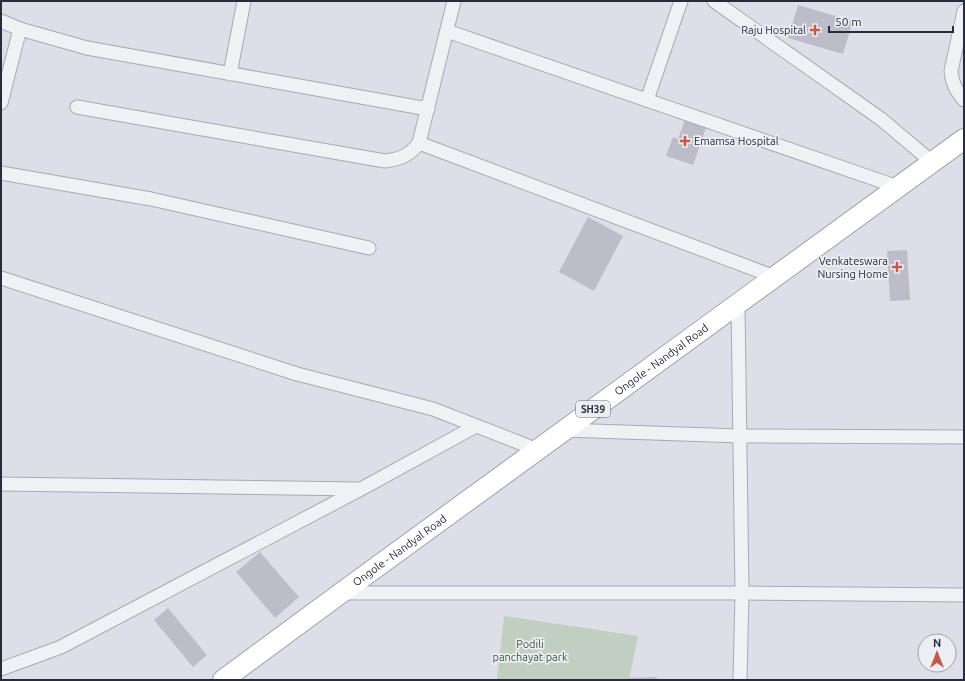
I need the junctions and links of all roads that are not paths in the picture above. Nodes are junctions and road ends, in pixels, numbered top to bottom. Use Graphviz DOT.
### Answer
graph roads {
  1 [pos="244,1"];
  2 [pos="454,1"];
  3 [pos="680,1"];
  4 [pos="714,1"];
  5 [pos="964,11"];
  6 [pos="1,21"];
  7 [pos="20,29"];
  8 [pos="447,31"];
  9 [pos="230,74"];
  10 [pos="647,100"];
  11 [pos="964,100"];
  12 [pos="1,103"];
  13 [pos="77,107"];
  14 [pos="428,109"];
  15 [pos="964,139"];
  16 [pos="418,143"];
  17 [pos="932,162"];
  18 [pos="1,173"];
  19 [pos="898,187"];
  20 [pos="369,248"];
  21 [pos="775,277"];
  22 [pos="1,278"];
  23 [pos="738,305"];
  24 [pos="476,426"];
  25 [pos="564,430"];
  26 [pos="740,436"];
  27 [pos="964,437"];
  28 [pos="538,450"];
  29 [pos="1,484"];
  30 [pos="361,489"];
  31 [pos="341,593"];
  32 [pos="742,593"];
  33 [pos="964,596"];
  34 [pos="1,669"];
  35 [pos="223,680"];
  36 [pos="740,680"];
  1 -- 9 [label="street"];
  2 -- 8 [label="street"];
  3 -- 10 [label="street"];
  4 -- 17 [label="street"];
  5 -- 11 [label="street"];
  6 -- 7 [label="street"];
  7 -- 9 [label="street"];
  7 -- 12 [label="street"];
  8 -- 10 [label="street"];
  8 -- 14 [label="street"];
  9 -- 14 [label="street"];
  10 -- 19 [label="street"];
  13 -- 16 [label="street"];
  14 -- 16 [label="street"];
  15 -- 17 [label="main road, Ongole - Nandyal Road / SH39"];
  16 -- 21 [label="street"];
  17 -- 19 [label="main road, Ongole - Nandyal Road / SH39"];
  18 -- 20 [label="street"];
  19 -- 21 [label="main road, Ongole - Nandyal Road / SH39"];
  21 -- 23 [label="main road, Ongole - Nandyal Road / SH39"];
  22 -- 24 [label="street"];
  23 -- 25 [label="main road, Ongole - Nandyal Road / SH39"];
  23 -- 26 [label="street"];
  24 -- 28 [label="street"];
  24 -- 30 [label="street"];
  25 -- 26 [label="street"];
  25 -- 28 [label="main road, Ongole - Nandyal Road / SH39"];
  26 -- 27 [label="street"];
  26 -- 32 [label="street"];
  28 -- 31 [label="main road, Ongole - Nandyal Road / SH39"];
  29 -- 30 [label="street"];
  30 -- 34 [label="street"];
  31 -- 32 [label="street"];
  31 -- 35 [label="main road, Ongole - Nandyal Road / SH39"];
  32 -- 33 [label="street"];
  32 -- 36 [label="street"];
}
